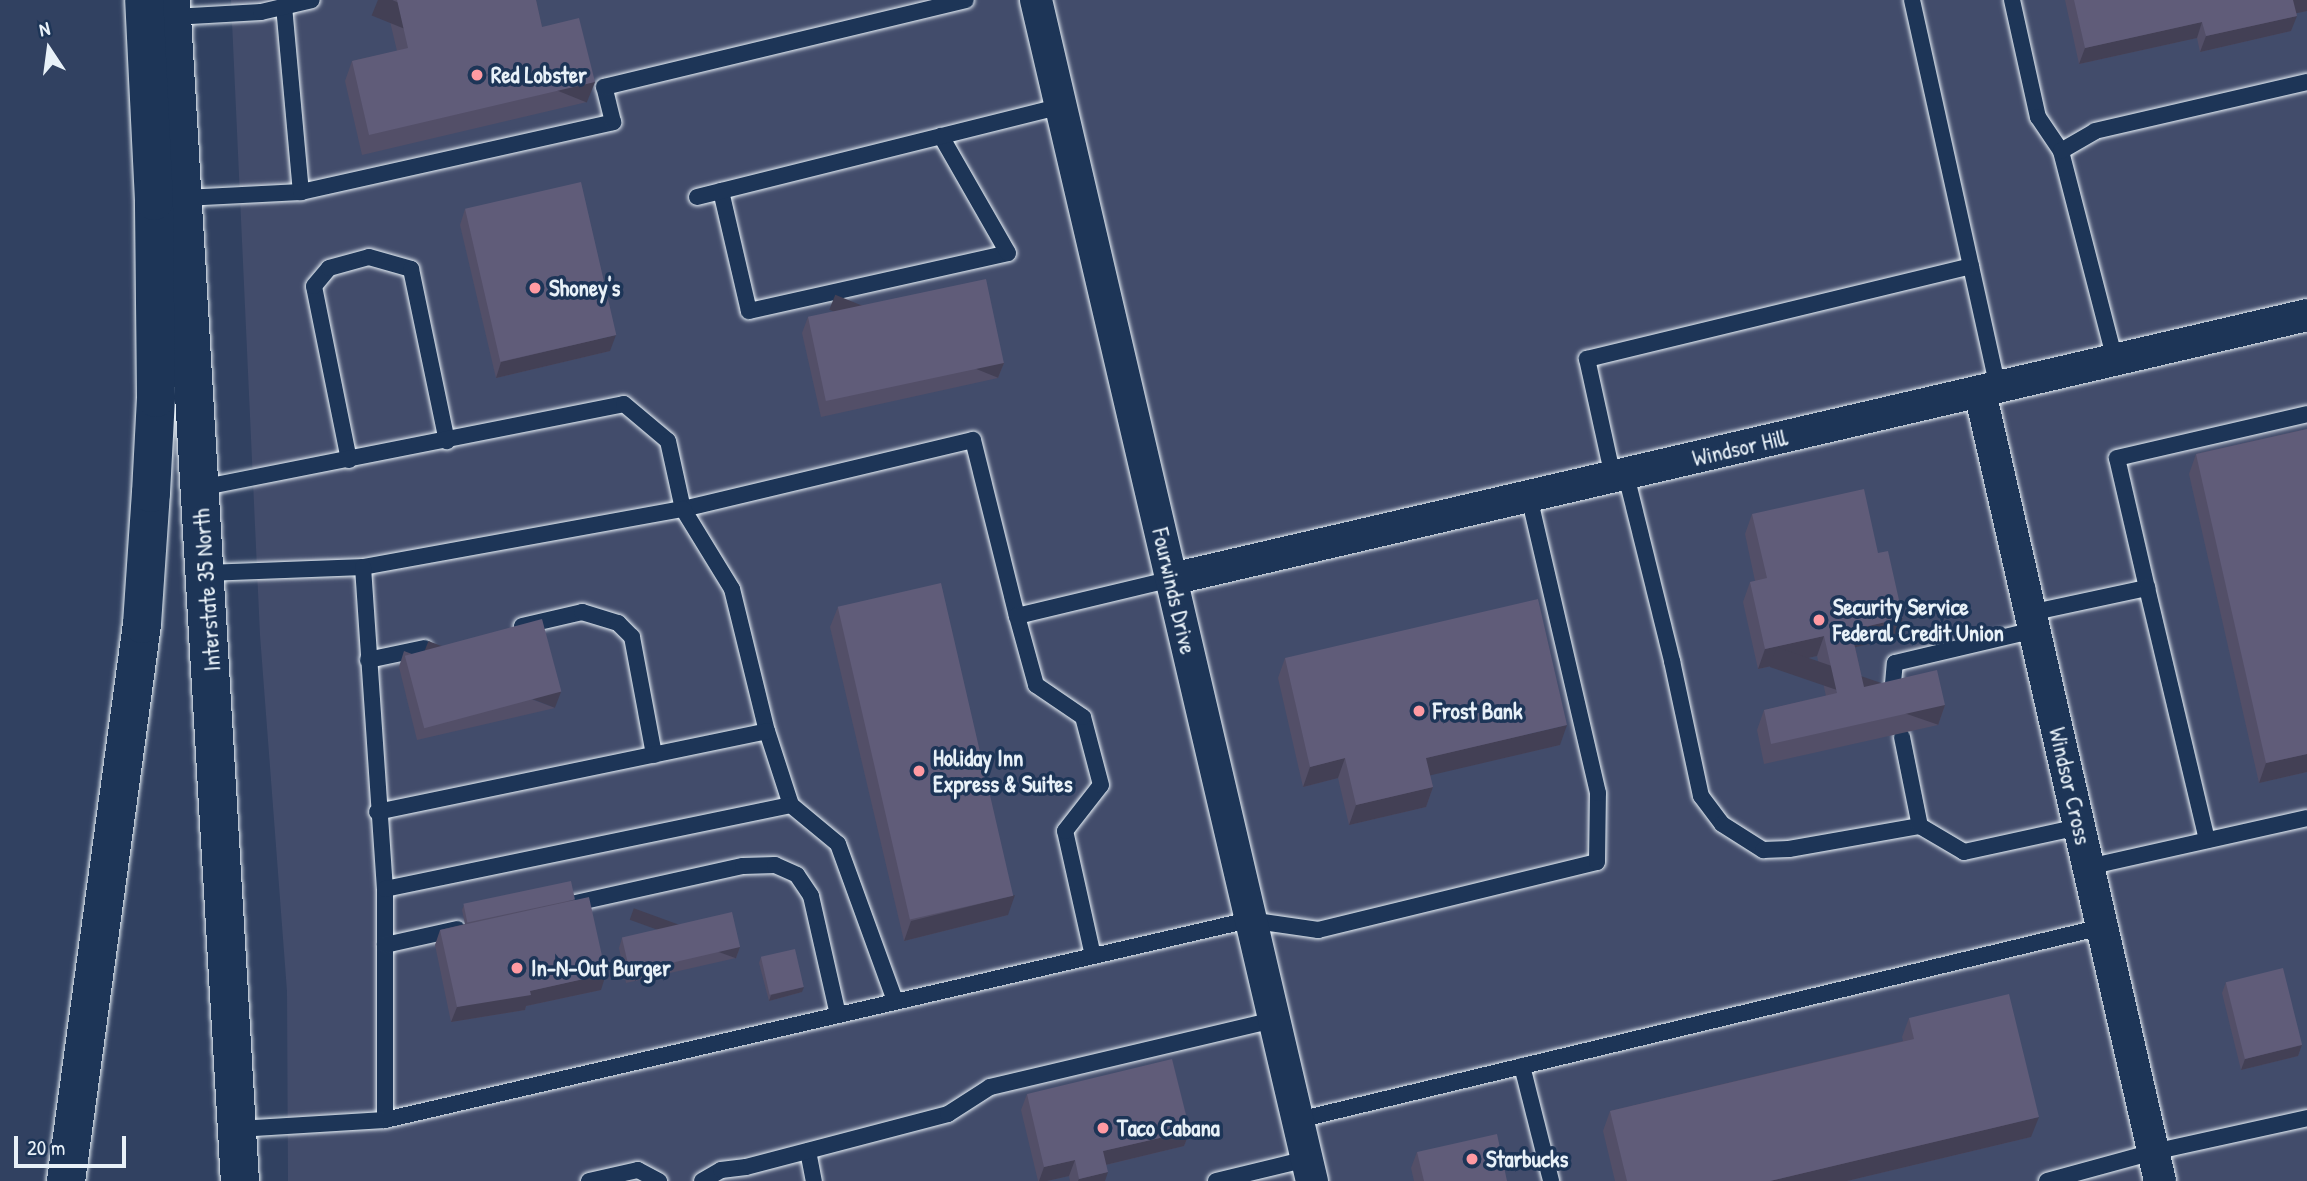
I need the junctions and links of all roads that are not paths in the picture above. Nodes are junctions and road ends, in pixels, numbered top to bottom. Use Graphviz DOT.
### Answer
graph roads {
  1 [pos="312,0"];
  2 [pos="966,0"];
  3 [pos="1036,0"];
  4 [pos="1912,0"];
  5 [pos="2012,0"];
  6 [pos="925,5"];
  7 [pos="162,6"];
  8 [pos="284,6"];
  9 [pos="2307,82"];
  10 [pos="1061,106"];
  11 [pos="941,136"];
  12 [pos="2061,151"];
  13 [pos="721,191"];
  14 [pos="301,192"];
  15 [pos="696,197"];
  16 [pos="184,198"];
  17 [pos="1971,266"];
  18 [pos="2307,315"];
  19 [pos="2115,360"];
  20 [pos="1989,390"];
  21 [pos="2307,414"];
  22 [pos="447,441"];
  23 [pos="349,460"];
  24 [pos="1619,476"];
  25 [pos="200,488"];
  26 [pos="1529,497"];
  27 [pos="682,509"];
  28 [pos="363,567"];
  29 [pos="207,573"];
  30 [pos="1171,579"];
  31 [pos="2147,588"];
  32 [pos="1017,615"];
  33 [pos="2033,622"];
  34 [pos="502,630"];
  35 [pos="435,645"];
  36 [pos="368,660"];
  37 [pos="1892,695"];
  38 [pos="767,731"];
  39 [pos="1902,737"];
  40 [pos="654,755"];
  41 [pos="791,805"];
  42 [pos="377,813"];
  43 [pos="2307,818"];
  44 [pos="1920,826"];
  45 [pos="2079,827"];
  46 [pos="2207,840"];
  47 [pos="2088,867"];
  48 [pos="384,889"];
  49 [pos="557,907"];
  50 [pos="1249,920"];
  51 [pos="478,924"];
  52 [pos="2102,927"];
  53 [pos="385,945"];
  54 [pos="1093,956"];
  55 [pos="895,1001"];
  56 [pos="838,1015"];
  57 [pos="1273,1020"];
  58 [pos="1522,1066"];
  59 [pos="2307,1118"];
  60 [pos="385,1120"];
  61 [pos="1297,1120"];
  62 [pos="238,1129"];
  63 [pos="808,1151"];
  64 [pos="2157,1167"];
  65 [pos="1310,1170"];
  66 [pos="66,1181"];
  67 [pos="240,1181"];
  68 [pos="589,1181"];
  69 [pos="659,1181"];
  70 [pos="702,1181"];
  71 [pos="814,1181"];
  72 [pos="1216,1181"];
  73 [pos="1551,1181"];
  74 [pos="2047,1181"];
  1 -- 8 [label="lane"];
  2 -- 6 [label="lane"];
  3 -- 10 [label="street, Fourwinds Drive"];
  4 -- 17 [label="lane"];
  5 -- 12 [label="lane"];
  6 -- 14 [label="lane"];
  7 -- 8 [label="lane"];
  7 -- 16 [label="main road, Interstate 35 North"];
  7 -- 66 [label="main road"];
  8 -- 14 [label="lane"];
  9 -- 12 [label="lane"];
  10 -- 11 [label="lane"];
  10 -- 30 [label="street, Fourwinds Drive"];
  11 -- 13 [label="lane"];
  11 -- 13 [label="lane"];
  12 -- 19 [label="lane"];
  13 -- 15 [label="lane"];
  14 -- 16 [label="lane"];
  16 -- 25 [label="main road, Interstate 35 North"];
  17 -- 20 [label="lane"];
  17 -- 24 [label="lane"];
  18 -- 19 [label="street, Windsor Hill"];
  19 -- 20 [label="street, Windsor Hill"];
  20 -- 24 [label="street, Windsor Hill"];
  20 -- 33 [label="street, Windsor Cross"];
  21 -- 31 [label="lane"];
  22 -- 23 [label="lane"];
  22 -- 23 [label="lane"];
  22 -- 27 [label="lane"];
  23 -- 25 [label="lane"];
  24 -- 26 [label="street, Windsor Hill"];
  24 -- 44 [label="lane"];
  25 -- 29 [label="main road, Interstate 35 North"];
  26 -- 30 [label="street, Windsor Hill"];
  26 -- 50 [label="lane"];
  27 -- 28 [label="lane"];
  27 -- 32 [label="lane"];
  27 -- 38 [label="lane"];
  28 -- 29 [label="lane"];
  28 -- 36 [label="lane"];
  29 -- 62 [label="main road, Interstate 35 North"];
  30 -- 32 [label="lane"];
  30 -- 50 [label="street, Fourwinds Drive"];
  31 -- 33 [label="lane"];
  31 -- 46 [label="lane"];
  32 -- 54 [label="lane"];
  33 -- 37 [label="lane"];
  33 -- 45 [label="street, Windsor Cross"];
  34 -- 40 [label="lane"];
  35 -- 36 [label="lane"];
  36 -- 42 [label="lane"];
  38 -- 40 [label="lane"];
  38 -- 41 [label="lane"];
  39 -- 44 [label="lane"];
  40 -- 42 [label="lane"];
  41 -- 48 [label="lane"];
  41 -- 55 [label="lane"];
  42 -- 48 [label="lane"];
  43 -- 46 [label="lane"];
  44 -- 45 [label="lane"];
  45 -- 47 [label="street, Windsor Cross"];
  46 -- 47 [label="lane"];
  47 -- 52 [label="street, Windsor Cross"];
  48 -- 53 [label="lane"];
  49 -- 56 [label="lane"];
  50 -- 54 [label="lane"];
  50 -- 57 [label="street, Fourwinds Drive"];
  51 -- 53 [label="lane"];
  52 -- 58 [label="lane"];
  52 -- 64 [label="street, Windsor Cross"];
  53 -- 60 [label="lane"];
  54 -- 55 [label="lane"];
  55 -- 56 [label="lane"];
  56 -- 60 [label="lane"];
  57 -- 61 [label="street, Fourwinds Drive"];
  57 -- 63 [label="lane"];
  58 -- 61 [label="lane"];
  58 -- 73 [label="lane"];
  59 -- 64 [label="lane"];
  60 -- 62 [label="lane"];
  61 -- 65 [label="street, Fourwinds Drive"];
  62 -- 67 [label="main road, Interstate 35 North"];
  63 -- 70 [label="lane"];
  63 -- 71 [label="lane"];
  64 -- 74 [label="lane"];
  65 -- 72 [label="lane"];
  68 -- 69 [label="lane"];
}
